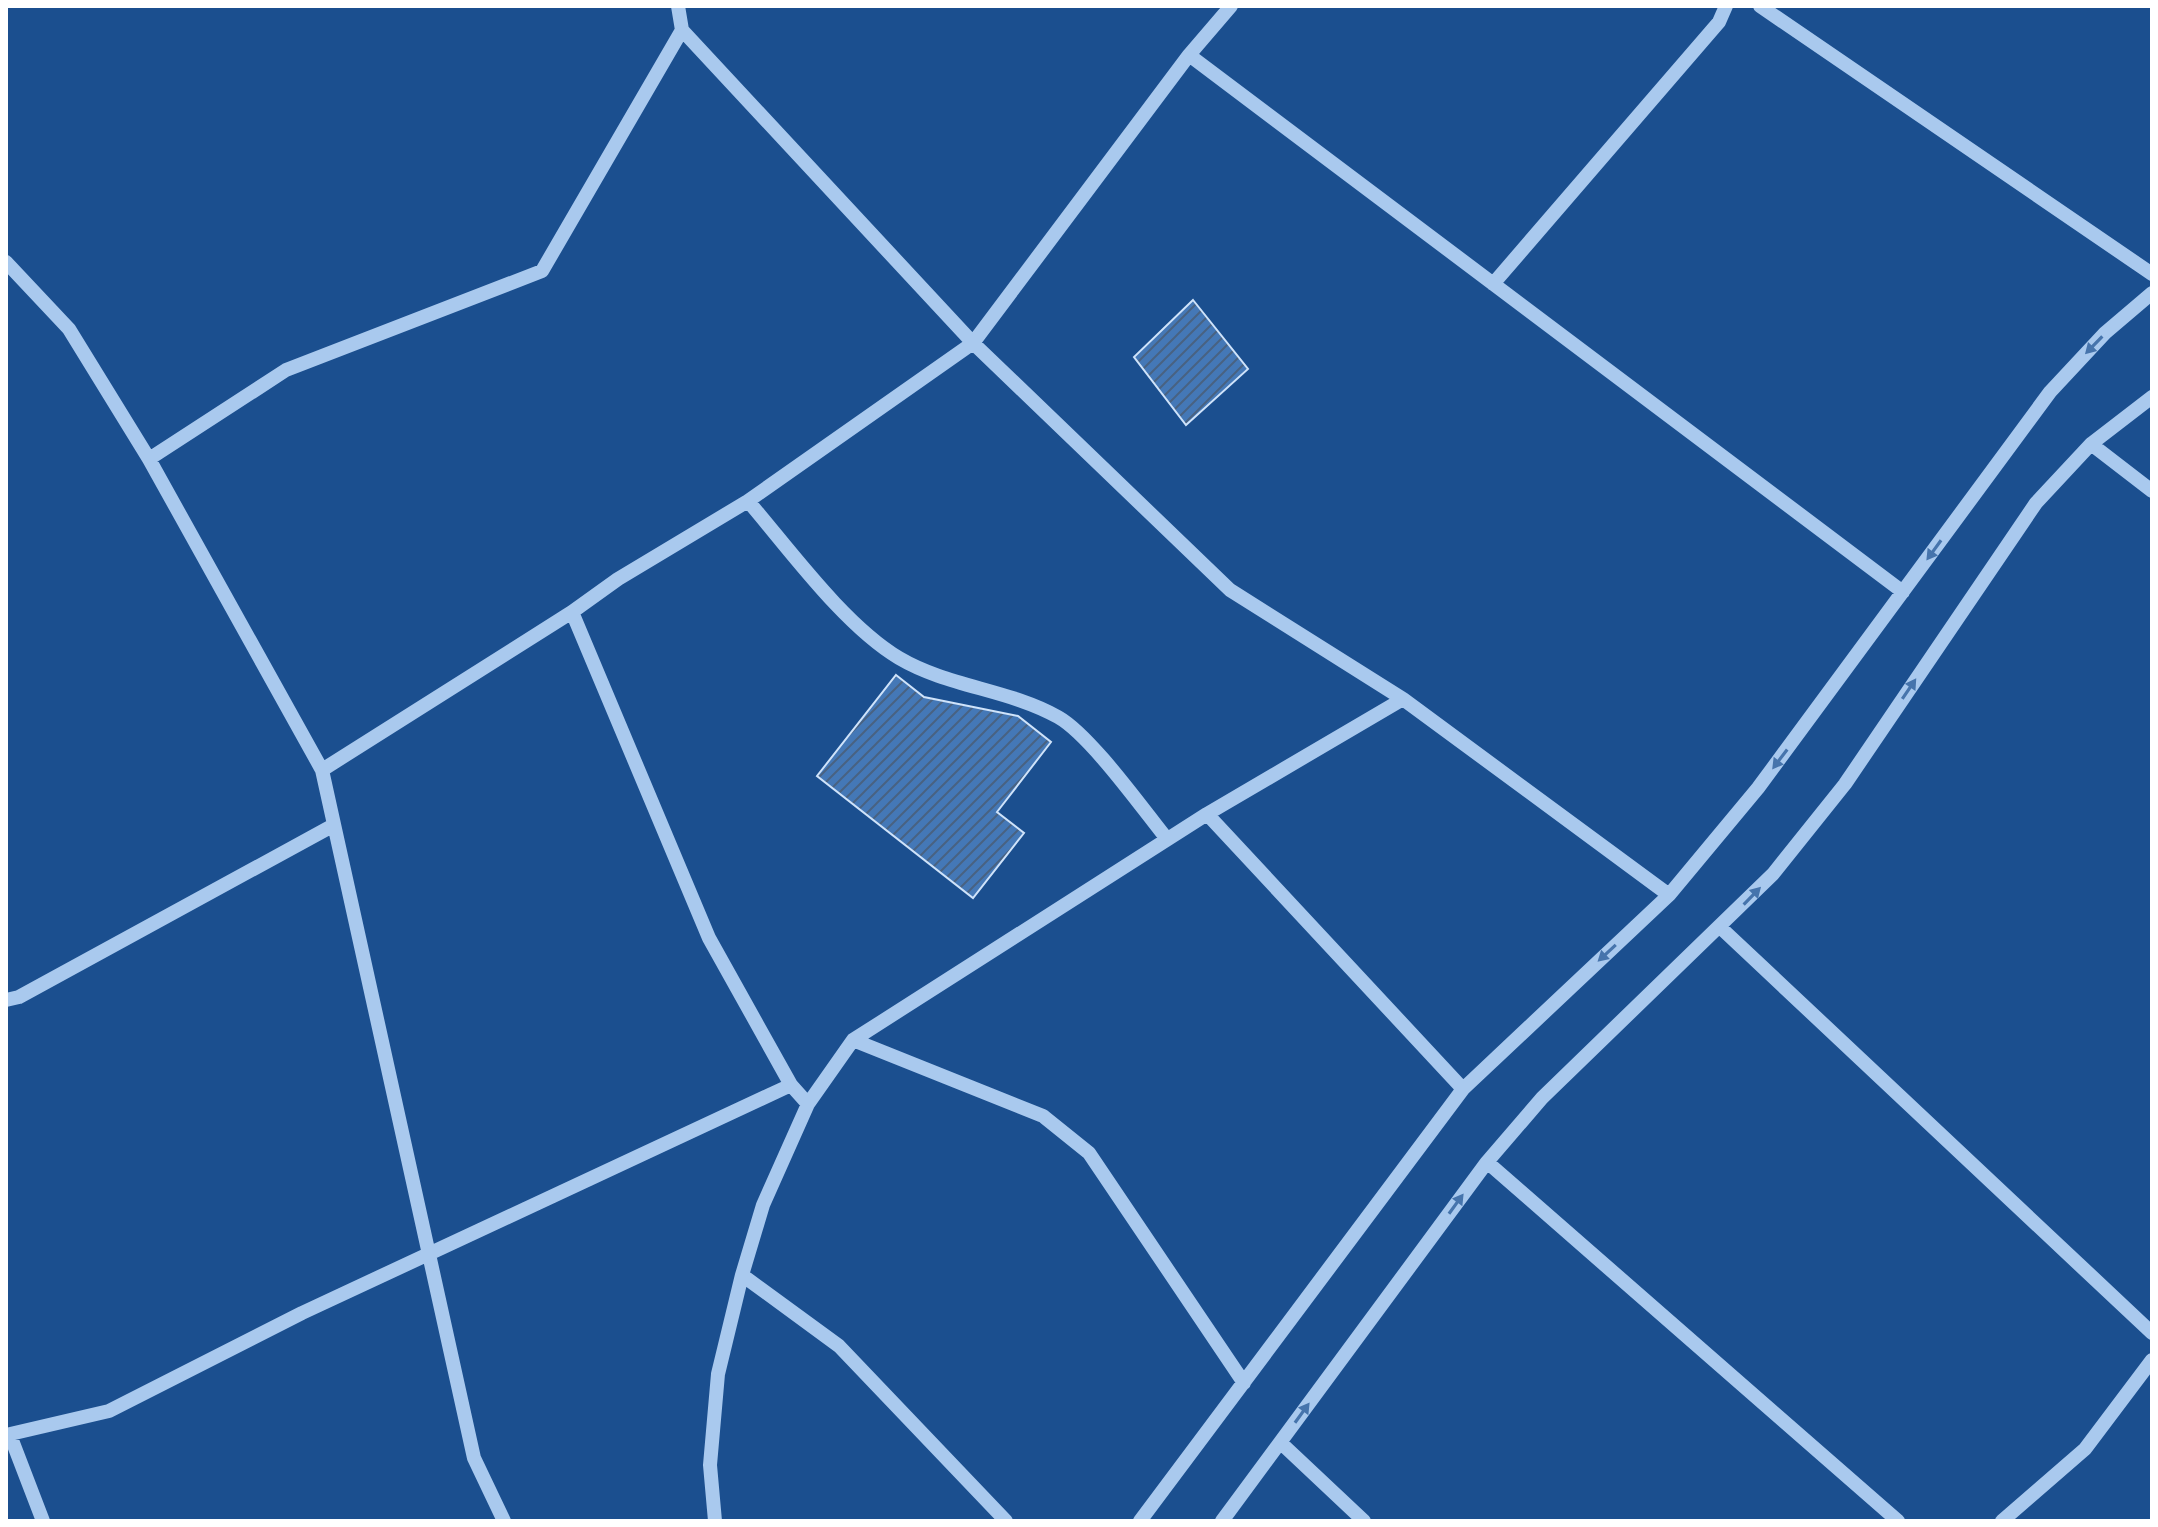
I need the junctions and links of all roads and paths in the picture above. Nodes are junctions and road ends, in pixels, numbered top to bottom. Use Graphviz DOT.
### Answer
graph roads {
  1 [pos="678,6"];
  2 [pos="1231,6"];
  3 [pos="1726,6"];
  4 [pos="1760,6"];
  5 [pos="682,30"];
  6 [pos="1189,55"];
  7 [pos="6,262"];
  8 [pos="2152,274"];
  9 [pos="1493,284"];
  10 [pos="2152,293"];
  11 [pos="973,343"];
  12 [pos="2152,397"];
  13 [pos="2091,444"];
  14 [pos="149,459"];
  15 [pos="2152,491"];
  16 [pos="748,501"];
  17 [pos="1903,592"];
  18 [pos="572,612"];
  19 [pos="1403,699"];
  20 [pos="322,770"];
  21 [pos="1207,814"];
  22 [pos="334,825"];
  23 [pos="1167,839"];
  24 [pos="1669,895"];
  25 [pos="1721,928"];
  26 [pos="6,1000"];
  27 [pos="853,1040"];
  28 [pos="791,1085"];
  29 [pos="1463,1089"];
  30 [pos="808,1104"];
  31 [pos="1487,1162"];
  32 [pos="429,1254"];
  33 [pos="742,1275"];
  34 [pos="2152,1333"];
  35 [pos="2152,1360"];
  36 [pos="1244,1383"];
  37 [pos="8,1435"];
  38 [pos="1281,1443"];
  39 [pos="43,1521"];
  40 [pos="504,1521"];
  41 [pos="715,1521"];
  42 [pos="1006,1521"];
  43 [pos="1140,1521"];
  44 [pos="1222,1521"];
  45 [pos="1364,1521"];
  46 [pos="1898,1521"];
  47 [pos="2002,1521"];
  1 -- 5 [label="street"];
  2 -- 6 [label="street"];
  3 -- 9 [label="street"];
  4 -- 8 [label="street"];
  5 -- 11 [label="street"];
  5 -- 14 [label="street"];
  6 -- 9 [label="street"];
  6 -- 11 [label="street"];
  7 -- 14 [label="street"];
  9 -- 17 [label="street"];
  10 -- 17 [label="street, one-way"];
  11 -- 16 [label="street"];
  11 -- 19 [label="street"];
  12 -- 13 [label="street"];
  13 -- 15 [label="street"];
  25 -- 13 [label="street, one-way"];
  14 -- 20 [label="street"];
  16 -- 18 [label="street"];
  16 -- 23 [label="street"];
  17 -- 24 [label="street, one-way"];
  18 -- 20 [label="street"];
  18 -- 28 [label="street"];
  19 -- 21 [label="street"];
  19 -- 24 [label="street"];
  20 -- 22 [label="street"];
  21 -- 23 [label="street"];
  21 -- 29 [label="street"];
  22 -- 26 [label="street"];
  22 -- 32 [label="street"];
  23 -- 27 [label="street"];
  24 -- 29 [label="street, one-way"];
  25 -- 31 [label="street"];
  25 -- 34 [label="street"];
  27 -- 30 [label="street"];
  27 -- 36 [label="street"];
  28 -- 30 [label="street"];
  28 -- 32 [label="street"];
  29 -- 36 [label="street"];
  30 -- 33 [label="street"];
  38 -- 31 [label="street, one-way"];
  31 -- 46 [label="street"];
  32 -- 37 [label="street"];
  32 -- 40 [label="street"];
  33 -- 41 [label="street"];
  33 -- 42 [label="street"];
  35 -- 47 [label="street"];
  36 -- 43 [label="street"];
  37 -- 39 [label="street"];
  38 -- 44 [label="street"];
  38 -- 45 [label="street"];
}
